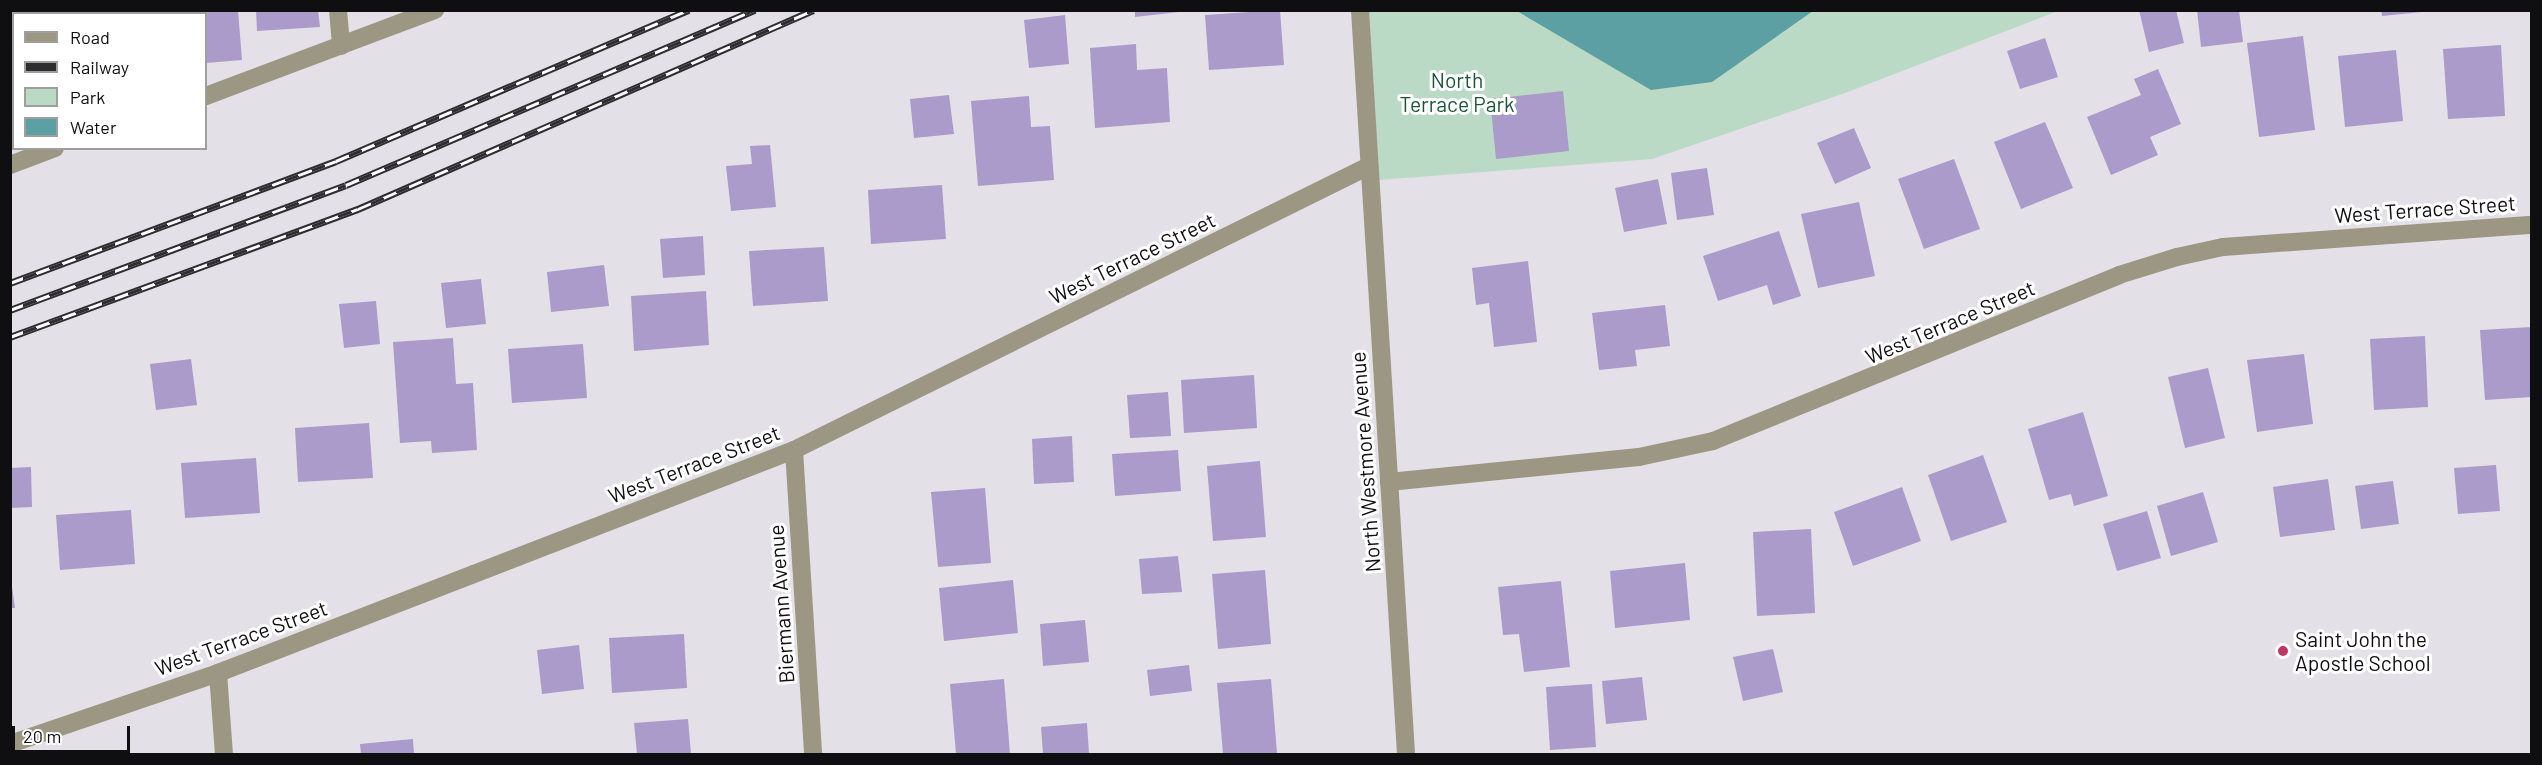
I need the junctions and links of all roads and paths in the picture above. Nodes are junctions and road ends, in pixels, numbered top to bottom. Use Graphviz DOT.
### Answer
graph roads {
  1 [pos="338,10"];
  2 [pos="435,10"];
  3 [pos="1359,10"];
  4 [pos="341,46"];
  5 [pos="207,96"];
  6 [pos="50,150"];
  7 [pos="10,165"];
  8 [pos="1369,166"];
  9 [pos="2532,225"];
  10 [pos="794,450"];
  11 [pos="1389,482"];
  12 [pos="218,672"];
  13 [pos="10,744"];
  14 [pos="224,754"];
  15 [pos="813,754"];
  16 [pos="1406,754"];
  1 -- 4 [label="street"];
  2 -- 4 [label="street"];
  3 -- 8 [label="street, North Westmore Avenue"];
  4 -- 5 [label="street"];
  6 -- 7 [label="street"];
  8 -- 10 [label="street, West Terrace Street"];
  8 -- 11 [label="street, North Westmore Avenue"];
  9 -- 11 [label="street, West Terrace Street"];
  10 -- 12 [label="street, West Terrace Street"];
  10 -- 15 [label="street, Biermann Avenue"];
  11 -- 16 [label="street, North Westmore Avenue"];
  12 -- 13 [label="street, West Terrace Street"];
  12 -- 14 [label="street"];
}
